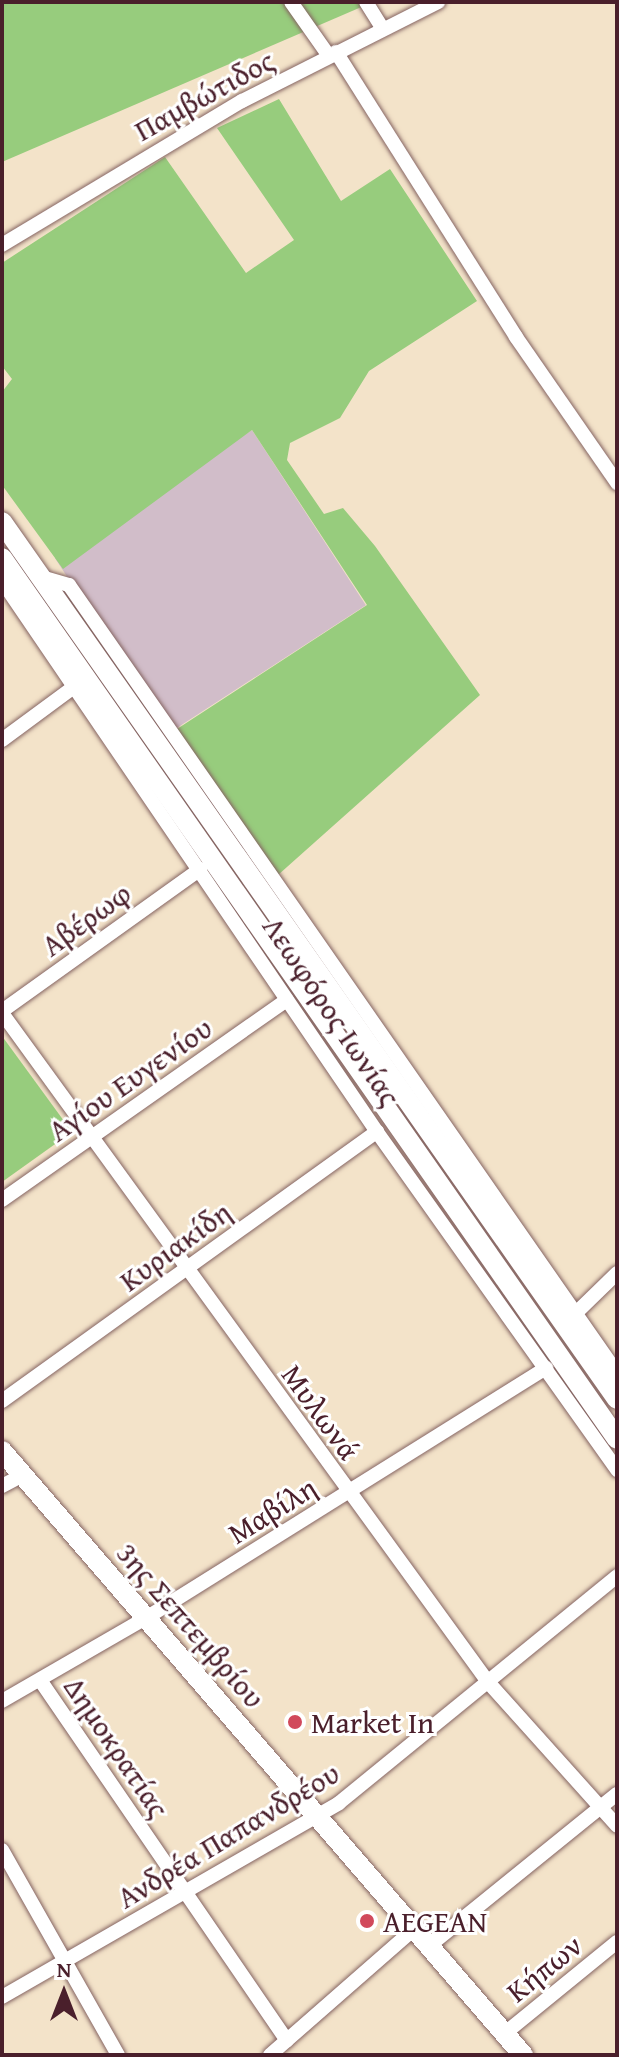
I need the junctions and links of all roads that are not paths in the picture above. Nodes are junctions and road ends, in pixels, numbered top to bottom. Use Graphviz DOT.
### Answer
graph roads {
  1 [pos="291,2"];
  2 [pos="366,2"];
  3 [pos="438,2"];
  4 [pos="383,29"];
  5 [pos="332,54"];
  6 [pos="2,245"];
  7 [pos="617,483"];
  8 [pos="2,522"];
  9 [pos="2,558"];
  10 [pos="41,577"];
  11 [pos="2,581"];
  12 [pos="74,687"];
  13 [pos="2,740"];
  14 [pos="200,869"];
  15 [pos="287,1000"];
  16 [pos="2,1012"];
  17 [pos="377,1132"];
  18 [pos="91,1138"];
  19 [pos="2,1200"];
  20 [pos="187,1269"];
  21 [pos="617,1273"];
  22 [pos="577,1312"];
  23 [pos="546,1368"];
  24 [pos="617,1373"];
  25 [pos="617,1399"];
  26 [pos="2,1401"];
  27 [pos="617,1439"];
  28 [pos="2,1451"];
  29 [pos="617,1470"];
  30 [pos="23,1475"];
  31 [pos="2,1486"];
  32 [pos="349,1494"];
  33 [pos="617,1576"];
  34 [pos="146,1618"];
  35 [pos="40,1680"];
  36 [pos="488,1682"];
  37 [pos="2,1701"];
  38 [pos="617,1794"];
  39 [pos="600,1807"];
  40 [pos="318,1817"];
  41 [pos="617,1826"];
  42 [pos="2,1850"];
  43 [pos="185,1893"];
  44 [pos="414,1929"];
  45 [pos="617,1942"];
  46 [pos="429,1946"];
  47 [pos="66,1961"];
  48 [pos="2,1997"];
  49 [pos="513,2048"];
  50 [pos="282,2049"];
  51 [pos="118,2055"];
  1 -- 5 [label="street"];
  2 -- 4 [label="street"];
  3 -- 4 [label="street, Παμβώτιδος"];
  4 -- 5 [label="street, Παμβώτιδος"];
  5 -- 6 [label="street, Παμβώτιδος"];
  5 -- 7 [label="street"];
  8 -- 10 [label="street, Λεωφόρος Ιωνίας"];
  9 -- 27 [label="street, Λεωφόρος Ιωνίας"];
  10 -- 22 [label="street, Λεωφόρος Ιωνίας"];
  10 -- 25 [label="street, Λεωφόρος Ιωνίας"];
  11 -- 12 [label="street, Λεωφόρος Ιωνίας"];
  12 -- 13 [label="street"];
  12 -- 14 [label="street, Λεωφόρος Ιωνίας"];
  14 -- 15 [label="street, Λεωφόρος Ιωνίας"];
  14 -- 16 [label="street, Αβέρωφ"];
  15 -- 17 [label="street, Λεωφόρος Ιωνίας"];
  15 -- 18 [label="street, Αγίου Ευγενίου"];
  16 -- 18 [label="street, Μυλωνά"];
  17 -- 20 [label="street, Κυριακίδη"];
  17 -- 23 [label="street, Λεωφόρος Ιωνίας"];
  18 -- 19 [label="street, Αγίου Ευγενίου"];
  18 -- 20 [label="street, Μυλωνά"];
  20 -- 26 [label="street, Κυριακίδη"];
  20 -- 32 [label="street, Μυλωνά"];
  21 -- 22 [label="street"];
  22 -- 24 [label="street, Λεωφόρος Ιωνίας"];
  23 -- 29 [label="street, Λεωφόρος Ιωνίας"];
  23 -- 32 [label="street, Μαβίλη"];
  28 -- 30 [label="street, 3ης Σεπτεμβρίου"];
  30 -- 31 [label="street"];
  30 -- 34 [label="street, 3ης Σεπτεμβρίου"];
  32 -- 34 [label="street, Μαβίλη"];
  32 -- 36 [label="street, Μυλωνά"];
  33 -- 36 [label="street, Ανδρέα Παπανδρέου"];
  34 -- 35 [label="street, Μαβίλη"];
  34 -- 40 [label="street, 3ης Σεπτεμβρίου"];
  35 -- 37 [label="street, Μαβίλη"];
  35 -- 43 [label="street, Δημοκρατίας"];
  36 -- 39 [label="street, Μυλωνά"];
  36 -- 40 [label="street, Ανδρέα Παπανδρέου"];
  38 -- 39 [label="street"];
  39 -- 41 [label="street, Μυλωνά"];
  39 -- 46 [label="street"];
  40 -- 43 [label="street, Ανδρέα Παπανδρέου"];
  40 -- 44 [label="street, 3ης Σεπτεμβρίου"];
  42 -- 47 [label="street"];
  43 -- 47 [label="street, Ανδρέα Παπανδρέου"];
  43 -- 50 [label="street, Δημοκρατίας"];
  44 -- 46 [label="street, 3ης Σεπτεμβρίου"];
  44 -- 50 [label="street"];
  45 -- 49 [label="street, Κήπων"];
  46 -- 49 [label="street, 3ης Σεπτεμβρίου"];
  47 -- 48 [label="street, Ανδρέα Παπανδρέου"];
  47 -- 51 [label="street"];
}
